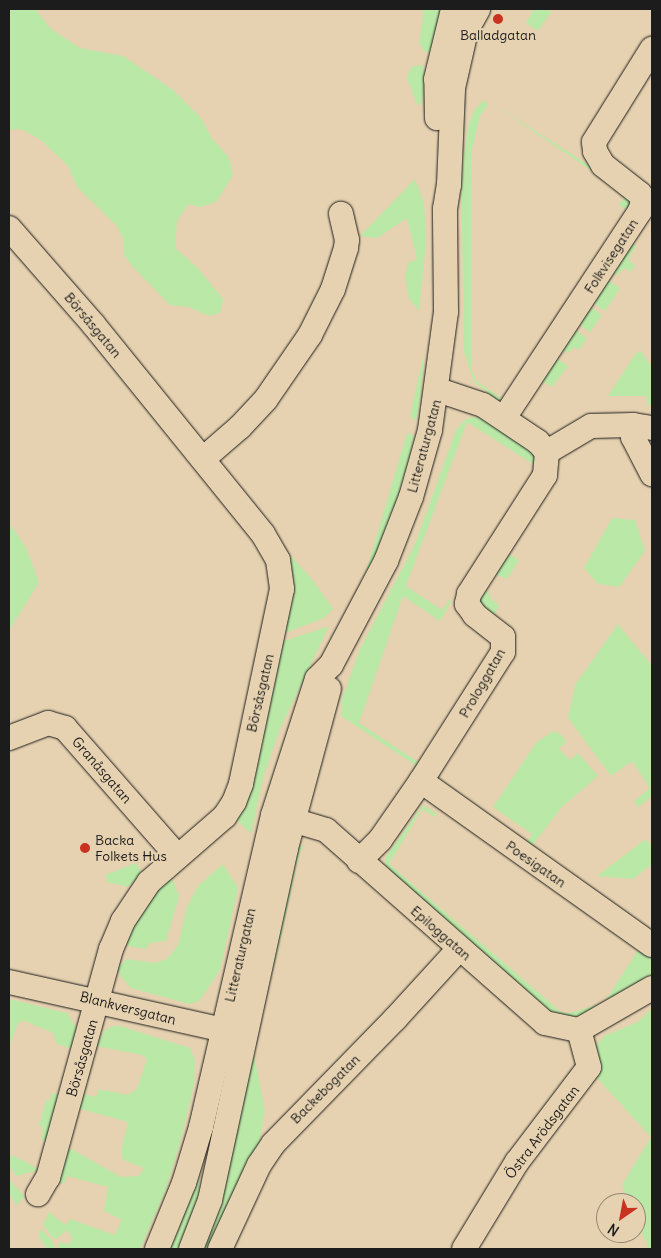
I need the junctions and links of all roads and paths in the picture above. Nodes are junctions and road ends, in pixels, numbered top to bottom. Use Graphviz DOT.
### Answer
graph roads {
  1 [pos="453,9"];
  2 [pos="478,9"];
  3 [pos="652,49"];
  4 [pos="445,209"];
  5 [pos="341,214"];
  6 [pos="9,228"];
  7 [pos="438,390"];
  8 [pos="504,418"];
  9 [pos="643,426"];
  10 [pos="547,452"];
  11 [pos="203,459"];
  12 [pos="652,474"];
  13 [pos="9,738"];
  14 [pos="421,781"];
  15 [pos="283,817"];
  16 [pos="178,858"];
  17 [pos="359,861"];
  18 [pos="652,945"];
  19 [pos="459,949"];
  20 [pos="9,982"];
  21 [pos="652,988"];
  22 [pos="99,1000"];
  23 [pos="222,1030"];
  24 [pos="579,1030"];
  25 [pos="247,1035"];
  26 [pos="38,1194"];
  27 [pos="157,1249"];
  28 [pos="191,1249"];
  29 [pos="220,1249"];
  30 [pos="464,1249"];
  1 -- 4 [label="street, Litteraturgatan"];
  2 -- 4 [label="street, Litteraturgatan"];
  3 -- 8 [label="street, Folkvisegatan"];
  4 -- 7 [label="street, Litteraturgatan"];
  5 -- 11 [label="street"];
  6 -- 11 [label="street, Börsåsgatan"];
  7 -- 8 [label="street"];
  7 -- 15 [label="street, Litteraturgatan"];
  8 -- 10 [label="street"];
  9 -- 10 [label="street"];
  9 -- 12 [label="street"];
  10 -- 14 [label="street, Prologgatan"];
  11 -- 16 [label="street, Börsåsgatan"];
  13 -- 16 [label="street, Granåsgatan"];
  14 -- 17 [label="street, Prologgatan"];
  14 -- 18 [label="street, Poesigatan"];
  15 -- 17 [label="street, Epiloggatan"];
  15 -- 23 [label="street, Litteraturgatan"];
  15 -- 25 [label="street, Litteraturgatan"];
  16 -- 22 [label="street, Börsåsgatan"];
  17 -- 19 [label="street, Epiloggatan"];
  19 -- 24 [label="street, Epiloggatan"];
  19 -- 29 [label="street, Backebogatan"];
  20 -- 22 [label="street, Blankversgatan"];
  21 -- 24 [label="street"];
  22 -- 23 [label="street, Blankversgatan"];
  22 -- 26 [label="street, Börsåsgatan"];
  23 -- 25 [label="street, Blankversgatan"];
  23 -- 27 [label="street, Litteraturgatan"];
  24 -- 30 [label="street, Östra Arödsgatan"];
  25 -- 28 [label="street, Litteraturgatan"];
}
